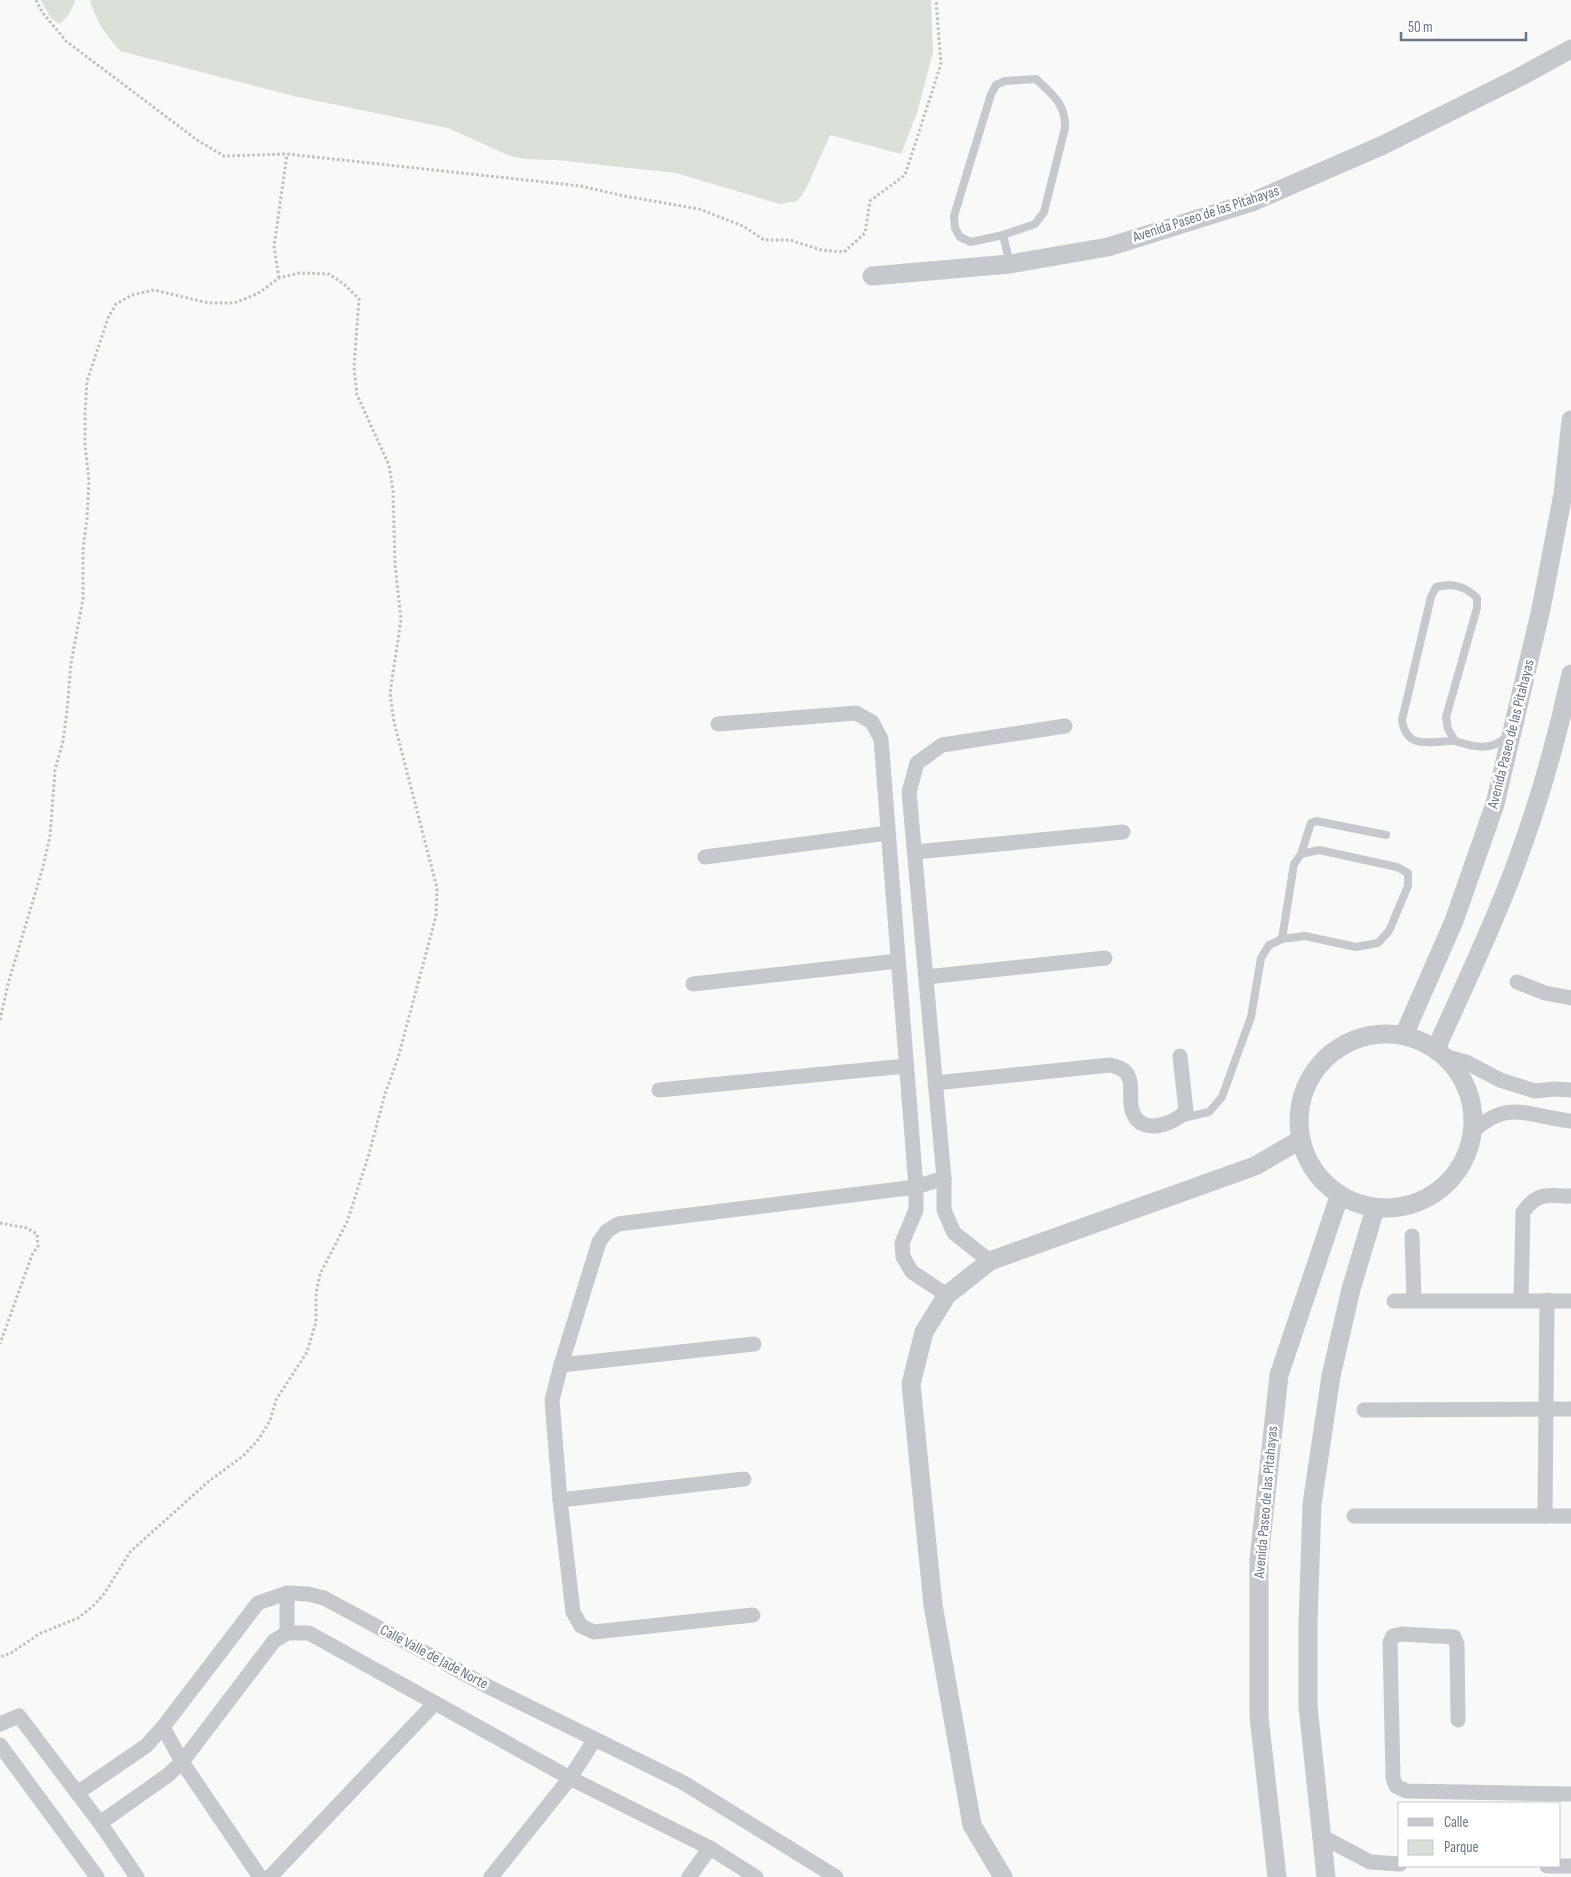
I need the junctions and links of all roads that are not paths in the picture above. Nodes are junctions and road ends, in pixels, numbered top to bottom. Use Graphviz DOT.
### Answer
graph roads {
  1 [pos="1571,49"];
  2 [pos="1003,235"];
  3 [pos="1010,264"];
  4 [pos="872,276"];
  5 [pos="1571,420"];
  6 [pos="1571,674"];
  7 [pos="718,724"];
  8 [pos="1066,726"];
  9 [pos="1512,731"];
  10 [pos="1454,741"];
  11 [pos="1123,832"];
  12 [pos="888,833"];
  13 [pos="1386,835"];
  14 [pos="914,852"];
  15 [pos="1301,854"];
  16 [pos="705,857"];
  17 [pos="1282,939"];
  18 [pos="1106,958"];
  19 [pos="898,961"];
  20 [pos="926,976"];
  21 [pos="1517,982"];
  22 [pos="693,984"];
  23 [pos="1571,998"];
  24 [pos="1404,1035"];
  25 [pos="1443,1053"];
  26 [pos="1180,1056"];
  27 [pos="906,1066"];
  28 [pos="935,1083"];
  29 [pos="659,1090"];
  30 [pos="1535,1090"];
  31 [pos="1571,1090"];
  32 [pos="1533,1112"];
  33 [pos="1179,1119"];
  34 [pos="1571,1120"];
  35 [pos="1473,1131"];
  36 [pos="1300,1140"];
  37 [pos="944,1178"];
  38 [pos="916,1187"];
  39 [pos="1571,1196"];
  40 [pos="1339,1197"];
  41 [pos="1375,1210"];
  42 [pos="1412,1236"];
  43 [pos="990,1261"];
  44 [pos="946,1295"];
  45 [pos="1414,1300"];
  46 [pos="1521,1300"];
  47 [pos="1547,1300"];
  48 [pos="1394,1301"];
  49 [pos="1571,1301"];
  50 [pos="754,1344"];
  51 [pos="561,1365"];
  52 [pos="1546,1409"];
  53 [pos="1571,1409"];
  54 [pos="1364,1410"];
  55 [pos="744,1479"];
  56 [pos="560,1500"];
  57 [pos="1354,1516"];
  58 [pos="1544,1516"];
  59 [pos="1571,1516"];
  60 [pos="287,1593"];
  61 [pos="753,1615"];
  62 [pos="287,1633"];
  63 [pos="435,1703"];
  64 [pos="1458,1720"];
  65 [pos="0,1724"];
  66 [pos="164,1727"];
  67 [pos="595,1739"];
  68 [pos="0,1745"];
  69 [pos="182,1762"];
  70 [pos="570,1778"];
  71 [pos="77,1793"];
  72 [pos="1571,1794"];
  73 [pos="100,1823"];
  74 [pos="1321,1836"];
  75 [pos="710,1848"];
  76 [pos="1398,1864"];
  77 [pos="97,1877"];
  78 [pos="137,1877"];
  79 [pos="260,1877"];
  80 [pos="270,1877"];
  81 [pos="490,1877"];
  82 [pos="689,1877"];
  83 [pos="756,1877"];
  84 [pos="836,1877"];
  85 [pos="1003,1877"];
  86 [pos="1277,1877"];
  87 [pos="1326,1877"];
  1 -- 3 [label="street, Avenida Paseo de las Pitahayas"];
  2 -- 2 [label="lane"];
  2 -- 3 [label="lane"];
  3 -- 4 [label="street, Avenida Paseo de las Pitahayas"];
  5 -- 9 [label="street, Avenida Paseo de las Pitahayas"];
  6 -- 25 [label="street"];
  7 -- 12 [label="street"];
  8 -- 14 [label="street"];
  9 -- 10 [label="lane"];
  9 -- 24 [label="street, Avenida Paseo de las Pitahayas"];
  10 -- 10 [label="lane"];
  11 -- 14 [label="street"];
  12 -- 16 [label="street"];
  12 -- 19 [label="street"];
  13 -- 15 [label="lane"];
  14 -- 20 [label="street"];
  15 -- 17 [label="lane"];
  15 -- 17 [label="lane"];
  17 -- 33 [label="lane"];
  18 -- 20 [label="street"];
  19 -- 22 [label="street"];
  19 -- 27 [label="street"];
  20 -- 28 [label="street"];
  21 -- 23 [label="street"];
  24 -- 25 [label="street"];
  24 -- 36 [label="street"];
  25 -- 30 [label="street"];
  25 -- 35 [label="street"];
  26 -- 33 [label="street"];
  27 -- 29 [label="street"];
  27 -- 38 [label="street"];
  28 -- 33 [label="street"];
  28 -- 37 [label="street"];
  30 -- 31 [label="street"];
  30 -- 32 [label="street"];
  32 -- 34 [label="street"];
  32 -- 35 [label="street"];
  35 -- 41 [label="street"];
  36 -- 40 [label="street"];
  36 -- 43 [label="street"];
  37 -- 38 [label="street"];
  37 -- 43 [label="street"];
  38 -- 44 [label="street"];
  38 -- 51 [label="street"];
  39 -- 46 [label="street"];
  40 -- 41 [label="street"];
  40 -- 86 [label="street, Avenida Paseo de las Pitahayas"];
  41 -- 74 [label="street"];
  42 -- 45 [label="street"];
  43 -- 44 [label="street"];
  44 -- 85 [label="street"];
  45 -- 46 [label="street"];
  45 -- 48 [label="street"];
  46 -- 47 [label="street"];
  47 -- 49 [label="street"];
  47 -- 52 [label="street"];
  50 -- 51 [label="street"];
  51 -- 56 [label="street"];
  52 -- 53 [label="street"];
  52 -- 54 [label="street"];
  52 -- 58 [label="street"];
  55 -- 56 [label="street"];
  56 -- 61 [label="street"];
  57 -- 58 [label="street"];
  58 -- 59 [label="street"];
  60 -- 62 [label="street"];
  60 -- 66 [label="street, Calle Valle de Jade Norte"];
  60 -- 67 [label="street, Calle Valle de Jade Norte"];
  62 -- 63 [label="street"];
  62 -- 69 [label="street"];
  63 -- 70 [label="street"];
  63 -- 80 [label="street"];
  64 -- 72 [label="street"];
  65 -- 71 [label="street"];
  66 -- 69 [label="street"];
  66 -- 71 [label="street, Calle Valle de Jade Norte"];
  67 -- 70 [label="street"];
  67 -- 84 [label="street, Calle Valle de Jade Norte"];
  68 -- 77 [label="street"];
  69 -- 73 [label="street"];
  69 -- 79 [label="street"];
  70 -- 75 [label="street"];
  70 -- 81 [label="street"];
  71 -- 73 [label="street"];
  73 -- 78 [label="street"];
  74 -- 76 [label="street"];
  74 -- 87 [label="street"];
  75 -- 82 [label="street"];
  75 -- 83 [label="street"];
}
